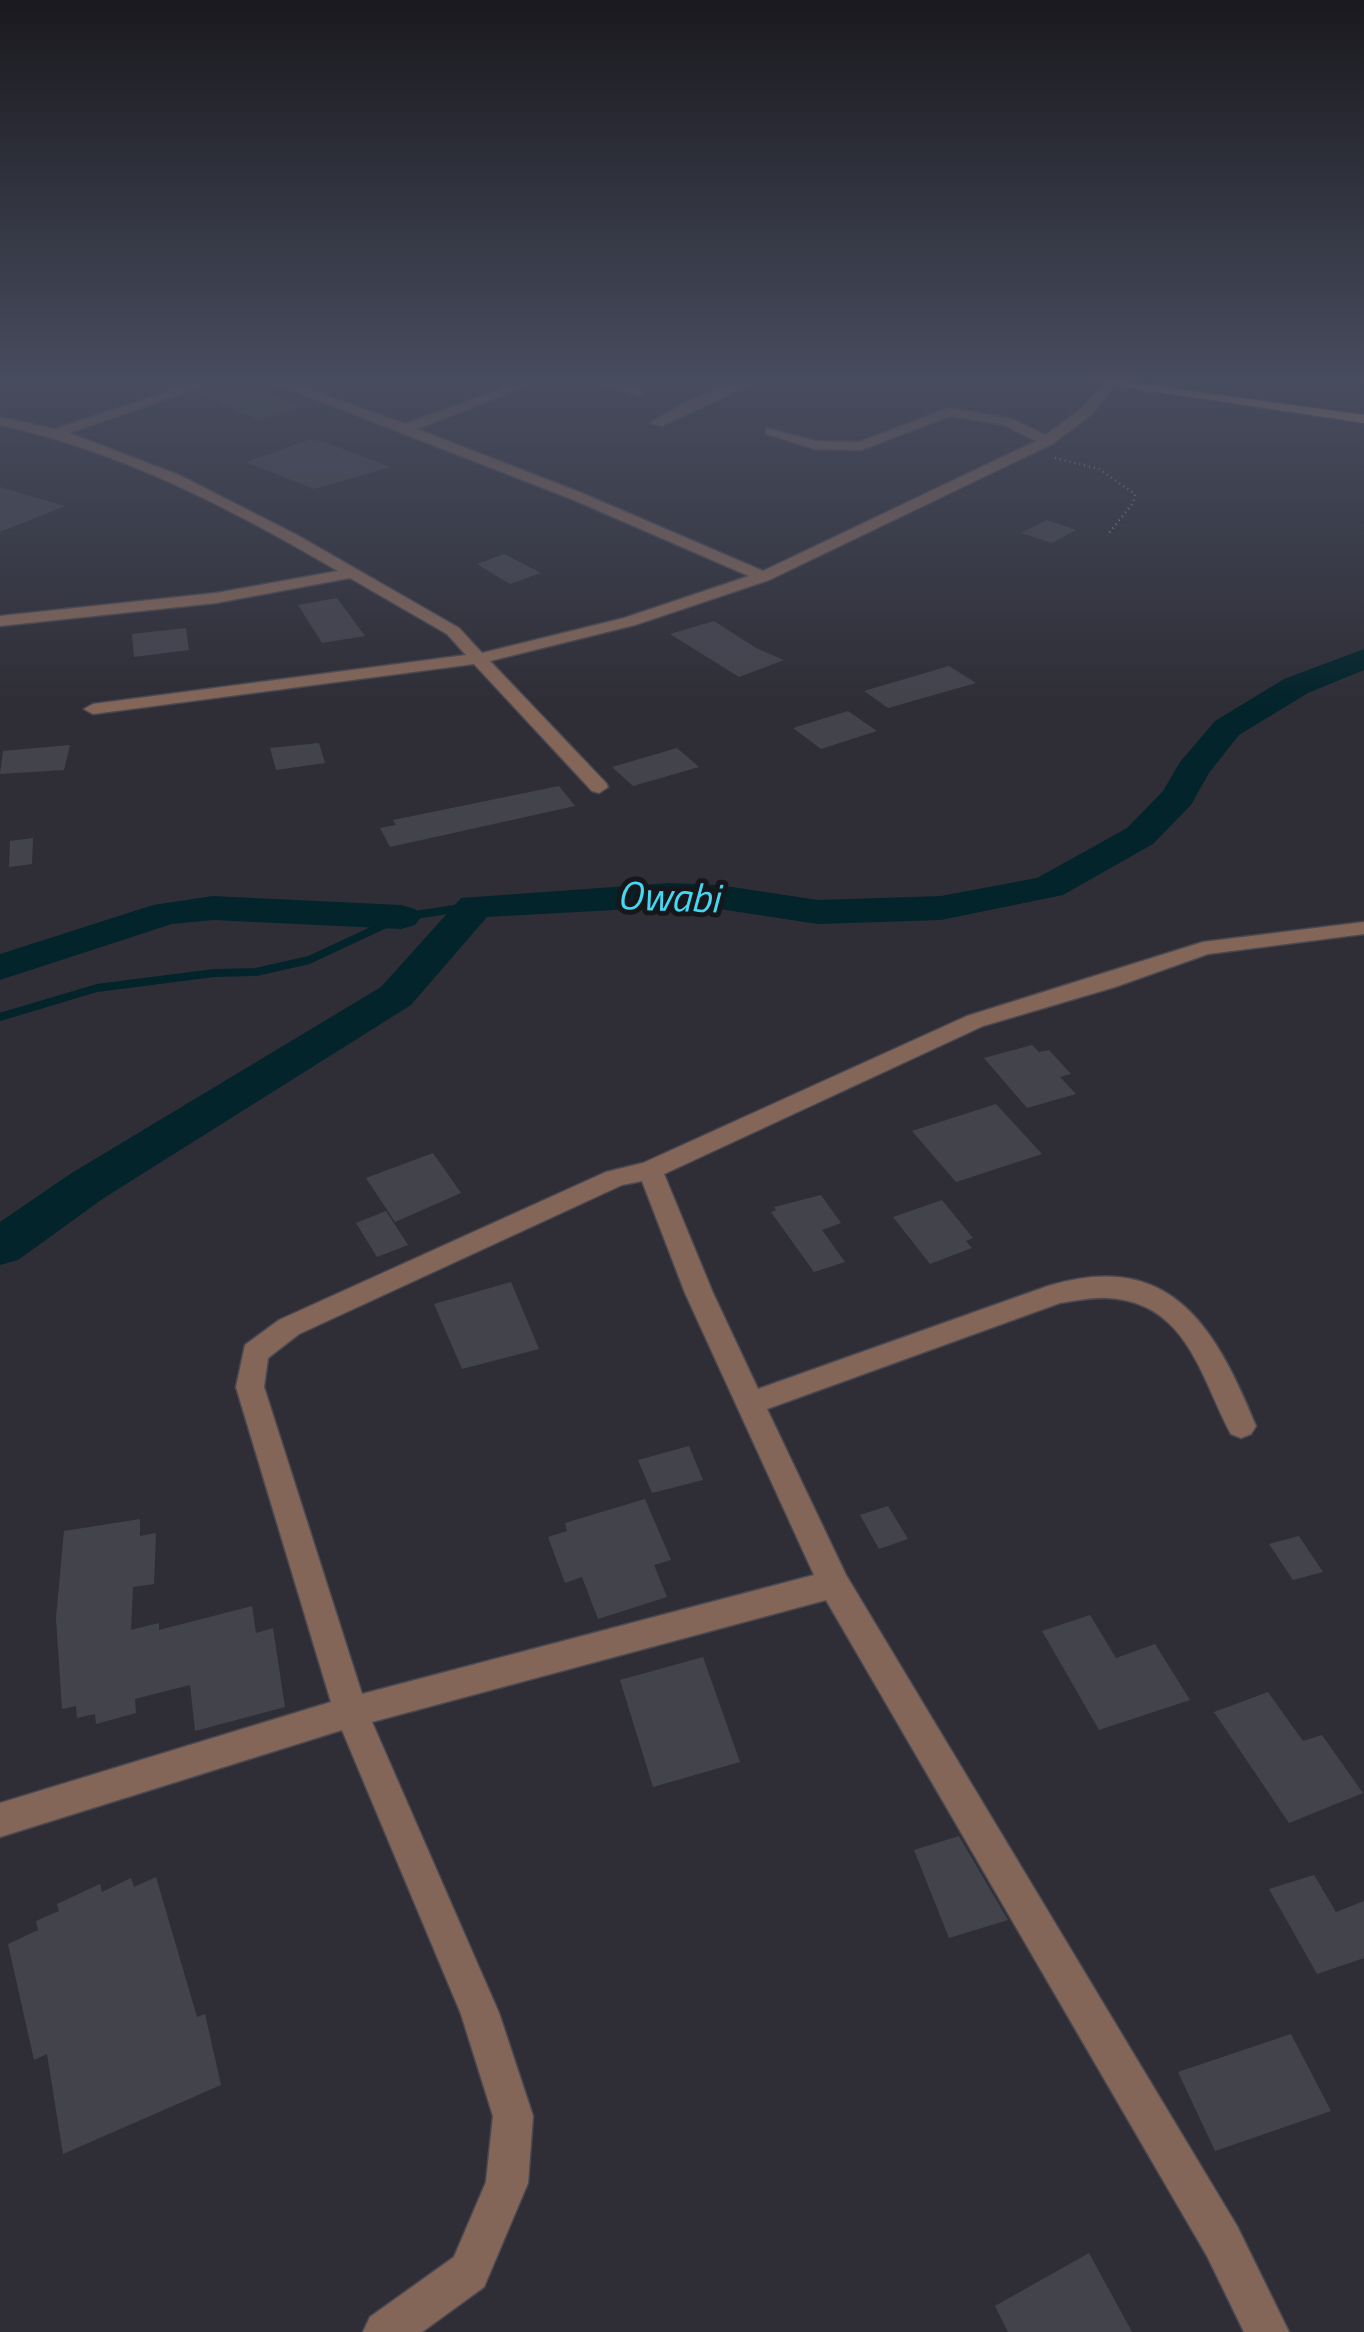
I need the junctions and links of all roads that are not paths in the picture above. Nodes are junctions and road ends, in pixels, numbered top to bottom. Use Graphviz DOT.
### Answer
graph roads {
  1 [pos="191,487"];
  2 [pos="552,487"];
  3 [pos="953,487"];
  4 [pos="354,572"];
  5 [pos="763,577"];
  6 [pos="0,621"];
  7 [pos="481,658"];
  8 [pos="93,710"];
  9 [pos="599,787"];
  10 [pos="1364,928"];
  11 [pos="650,1170"];
  12 [pos="750,1403"];
  13 [pos="1240,1426"];
  14 [pos="834,1584"];
  15 [pos="351,1712"];
  16 [pos="0,1820"];
  17 [pos="385,2332"];
  18 [pos="1267,2332"];
  1 -- 4 [label="street"];
  2 -- 5 [label="street"];
  3 -- 5 [label="street"];
  4 -- 6 [label="street"];
  4 -- 7 [label="street"];
  5 -- 7 [label="street"];
  7 -- 8 [label="street"];
  7 -- 9 [label="street"];
  10 -- 11 [label="street"];
  11 -- 12 [label="street"];
  11 -- 15 [label="street"];
  12 -- 13 [label="street"];
  12 -- 14 [label="street"];
  14 -- 15 [label="street"];
  14 -- 18 [label="street"];
  15 -- 16 [label="street"];
  15 -- 17 [label="street"];
}
